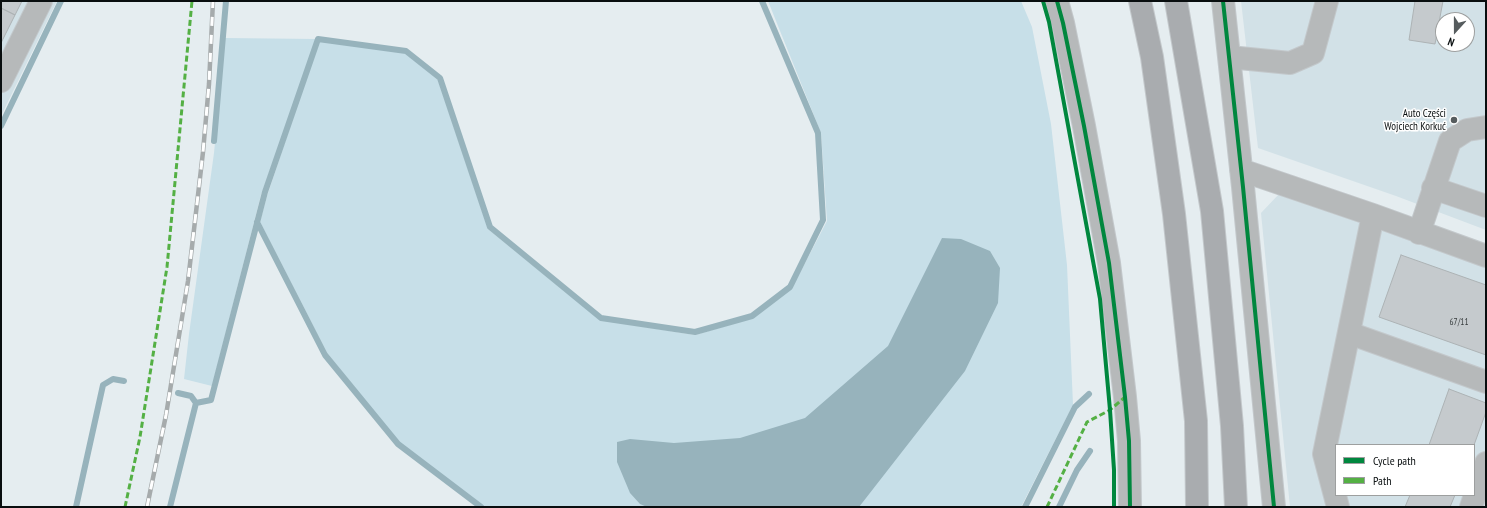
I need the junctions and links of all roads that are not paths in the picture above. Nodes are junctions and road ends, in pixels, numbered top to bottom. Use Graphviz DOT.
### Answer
graph roads {
  1 [pos="41,1"];
  2 [pos="1057,1"];
  3 [pos="1140,1"];
  4 [pos="1176,1"];
  5 [pos="1223,1"];
  6 [pos="1327,1"];
  7 [pos="1229,57"];
  8 [pos="1,81"];
  9 [pos="1486,127"];
  10 [pos="1241,170"];
  11 [pos="1433,188"];
  12 [pos="1486,206"];
  13 [pos="1374,215"];
  14 [pos="1419,232"];
  15 [pos="1486,256"];
  16 [pos="1349,333"];
  17 [pos="1486,382"];
  18 [pos="1486,463"];
  19 [pos="1475,495"];
  20 [pos="1335,496"];
  21 [pos="1335,496"];
  22 [pos="1475,496"];
  23 [pos="1130,507"];
  24 [pos="1197,507"];
  25 [pos="1236,507"];
  26 [pos="1274,507"];
  27 [pos="1338,507"];
  28 [pos="1471,507"];
  1 -- 8 [label="street"];
  2 -- 23 [label="street"];
  3 -- 24 [label="highway"];
  4 -- 25 [label="highway"];
  5 -- 7 [label="street"];
  6 -- 7 [label="street"];
  7 -- 10 [label="street"];
  9 -- 11 [label="street"];
  10 -- 13 [label="street"];
  10 -- 26 [label="street"];
  11 -- 12 [label="street"];
  11 -- 14 [label="street"];
  13 -- 14 [label="street"];
  13 -- 16 [label="street"];
  14 -- 15 [label="street"];
  16 -- 17 [label="street"];
  16 -- 20 [label="street"];
  18 -- 19 [label="street"];
  21 -- 27 [label="street"];
  22 -- 28 [label="street"];
}
